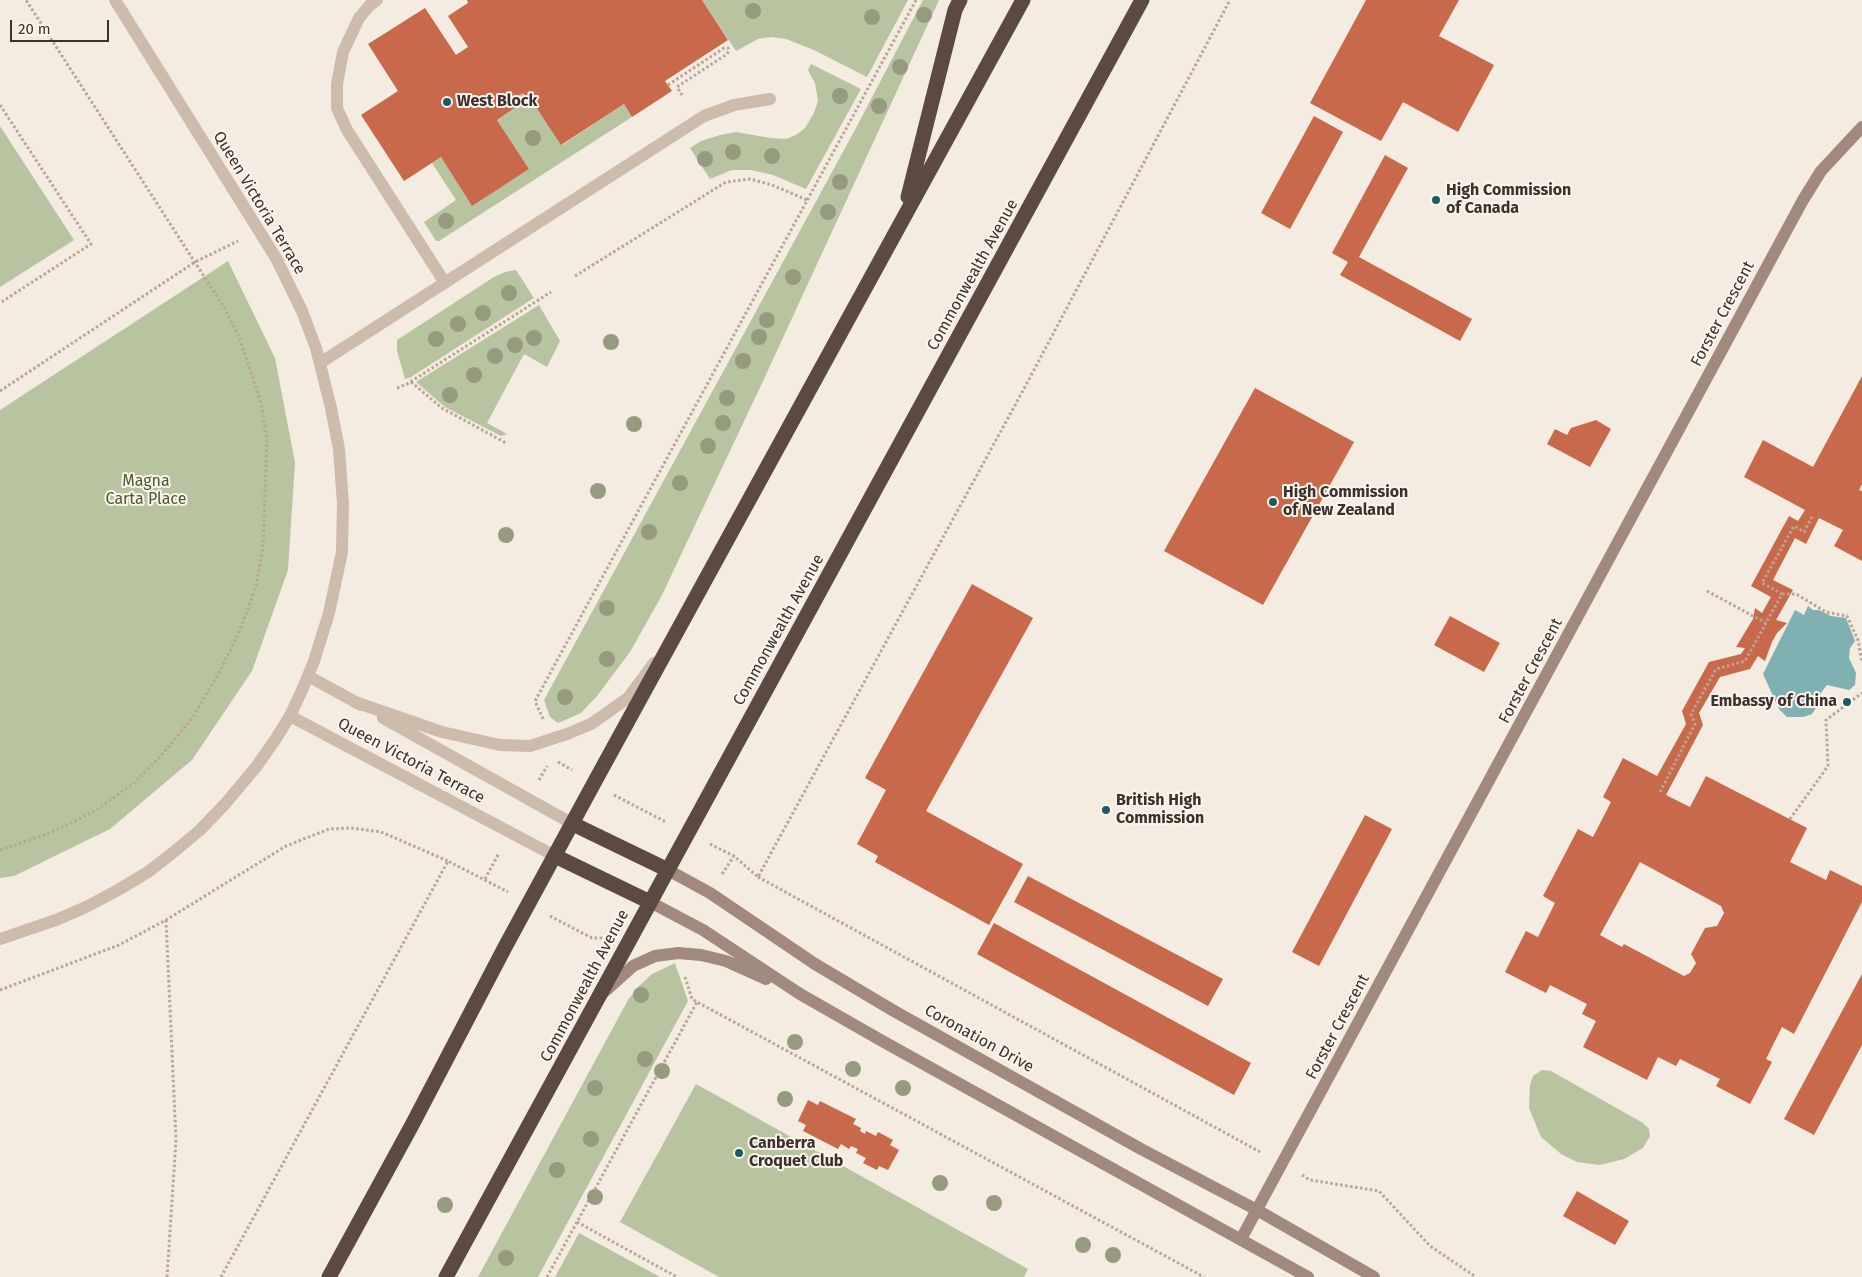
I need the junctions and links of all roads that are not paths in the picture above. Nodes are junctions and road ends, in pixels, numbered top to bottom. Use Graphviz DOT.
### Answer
graph roads {
  1 [pos="115,0"];
  2 [pos="377,0"];
  3 [pos="960,0"];
  4 [pos="1024,0"];
  5 [pos="1131,0"];
  6 [pos="1142,0"];
  7 [pos="1105,69"];
  8 [pos="770,99"];
  9 [pos="1862,127"];
  10 [pos="903,218"];
  11 [pos="444,283"];
  12 [pos="320,363"];
  13 [pos="680,627"];
  14 [pos="308,676"];
  15 [pos="355,702"];
  16 [pos="290,716"];
  17 [pos="573,824"];
  18 [pos="555,856"];
  19 [pos="668,870"];
  20 [pos="650,902"];
  21 [pos="0,939"];
  22 [pos="800,994"];
  23 [pos="598,998"];
  24 [pos="1257,1210"];
  25 [pos="1241,1240"];
  26 [pos="329,1277"];
  27 [pos="446,1277"];
  28 [pos="1308,1277"];
  29 [pos="1374,1277"];
  1 -- 12 [label="street, Queen Victoria Terrace"];
  2 -- 11 [label="street"];
  3 -- 10 [label="highway"];
  4 -- 10 [label="highway"];
  5 -- 7 [label="highway"];
  6 -- 7 [label="highway, Commonwealth Avenue"];
  7 -- 19 [label="highway, Commonwealth Avenue"];
  8 -- 11 [label="street"];
  9 -- 24 [label="street, Forster Crescent"];
  10 -- 13 [label="highway"];
  11 -- 12 [label="street"];
  12 -- 14 [label="street, Queen Victoria Terrace"];
  13 -- 15 [label="street, Queen Victoria Terrace"];
  13 -- 17 [label="highway"];
  14 -- 15 [label="street, Queen Victoria Terrace"];
  14 -- 16 [label="street, Queen Victoria Terrace"];
  15 -- 17 [label="street, Queen Victoria Terrace"];
  16 -- 18 [label="street, Queen Victoria Terrace"];
  16 -- 21 [label="street"];
  17 -- 18 [label="highway"];
  17 -- 19 [label="highway, Coronation Drive"];
  18 -- 20 [label="highway"];
  18 -- 26 [label="highway"];
  19 -- 20 [label="highway, Commonwealth Avenue"];
  19 -- 24 [label="street, Coronation Drive"];
  20 -- 22 [label="street"];
  20 -- 23 [label="highway, Commonwealth Avenue"];
  22 -- 23 [label="street"];
  22 -- 25 [label="street"];
  23 -- 27 [label="highway, Commonwealth Avenue"];
  24 -- 25 [label="street, Forster Crescent"];
  24 -- 29 [label="street, Coronation Drive"];
  25 -- 28 [label="street"];
}
